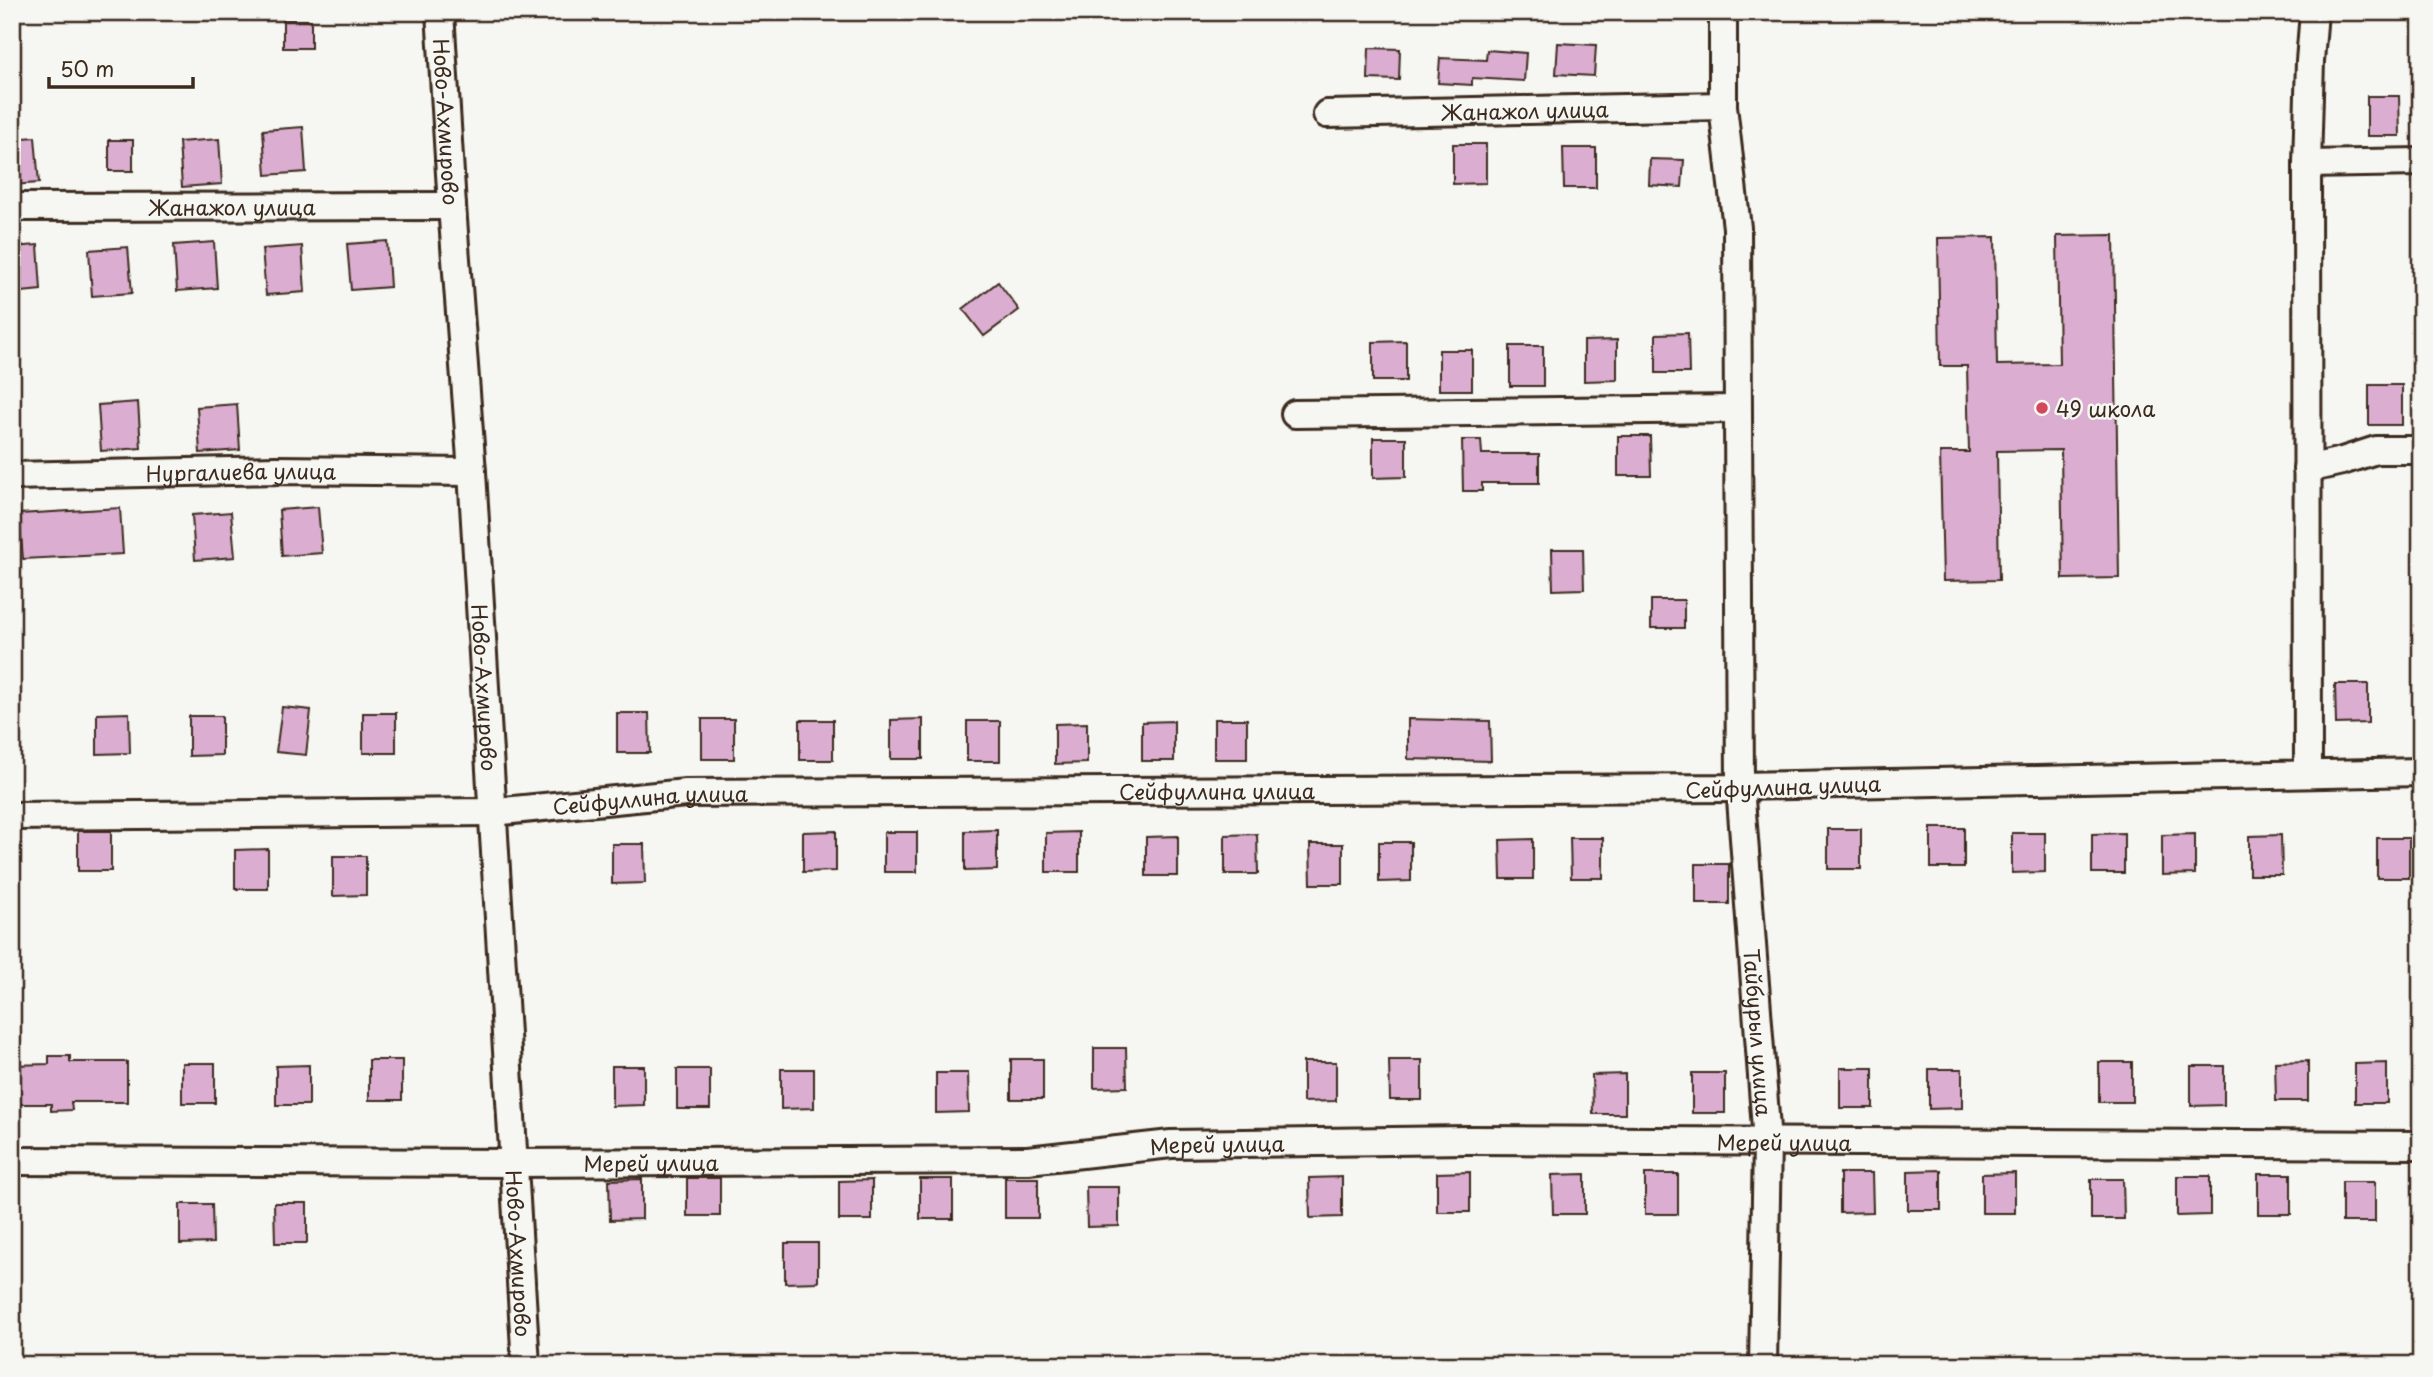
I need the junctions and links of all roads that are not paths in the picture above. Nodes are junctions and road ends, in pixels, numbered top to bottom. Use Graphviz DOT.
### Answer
graph roads {
  1 [pos="440,12"];
  2 [pos="1723,12"];
  3 [pos="2314,12"];
  4 [pos="1723,106"];
  5 [pos="1327,114"];
  6 [pos="2421,162"];
  7 [pos="2307,164"];
  8 [pos="452,206"];
  9 [pos="12,207"];
  10 [pos="1737,409"];
  11 [pos="1295,414"];
  12 [pos="2421,450"];
  13 [pos="2307,469"];
  14 [pos="472,472"];
  15 [pos="12,477"];
  16 [pos="2421,772"];
  17 [pos="2308,774"];
  18 [pos="1740,786"];
  19 [pos="493,812"];
  20 [pos="12,816"];
  21 [pos="1767,1142"];
  22 [pos="2421,1146"];
  23 [pos="12,1161"];
  24 [pos="514,1163"];
  25 [pos="526,1365"];
  26 [pos="1763,1365"];
  1 -- 8 [label="street, Ново-Ахмирово"];
  2 -- 4 [label="street, Тайбурыл улица"];
  3 -- 7 [label="street"];
  4 -- 5 [label="street, Жанажол улица"];
  4 -- 10 [label="street, Тайбурыл улица"];
  6 -- 7 [label="street"];
  7 -- 13 [label="street"];
  8 -- 9 [label="street, Жанажол улица"];
  8 -- 14 [label="street, Ново-Ахмирово"];
  10 -- 11 [label="street"];
  10 -- 18 [label="street, Тайбурыл улица"];
  12 -- 13 [label="street"];
  13 -- 17 [label="street"];
  14 -- 15 [label="street, Нургалиева улица"];
  14 -- 19 [label="street, Ново-Ахмирово"];
  16 -- 17 [label="street, Сейфуллина улица"];
  17 -- 18 [label="street, Сейфуллина улица"];
  18 -- 19 [label="street, Сейфуллина улица"];
  18 -- 21 [label="street, Тайбурыл улица"];
  19 -- 20 [label="street, Сейфуллина улица"];
  19 -- 24 [label="street, Ново-Ахмирово"];
  21 -- 22 [label="street, Мерей улица"];
  21 -- 24 [label="street, Мерей улица"];
  21 -- 26 [label="street, Тайбурыл улица"];
  23 -- 24 [label="street, Мерей улица"];
  24 -- 25 [label="street, Ново-Ахмирово"];
}
